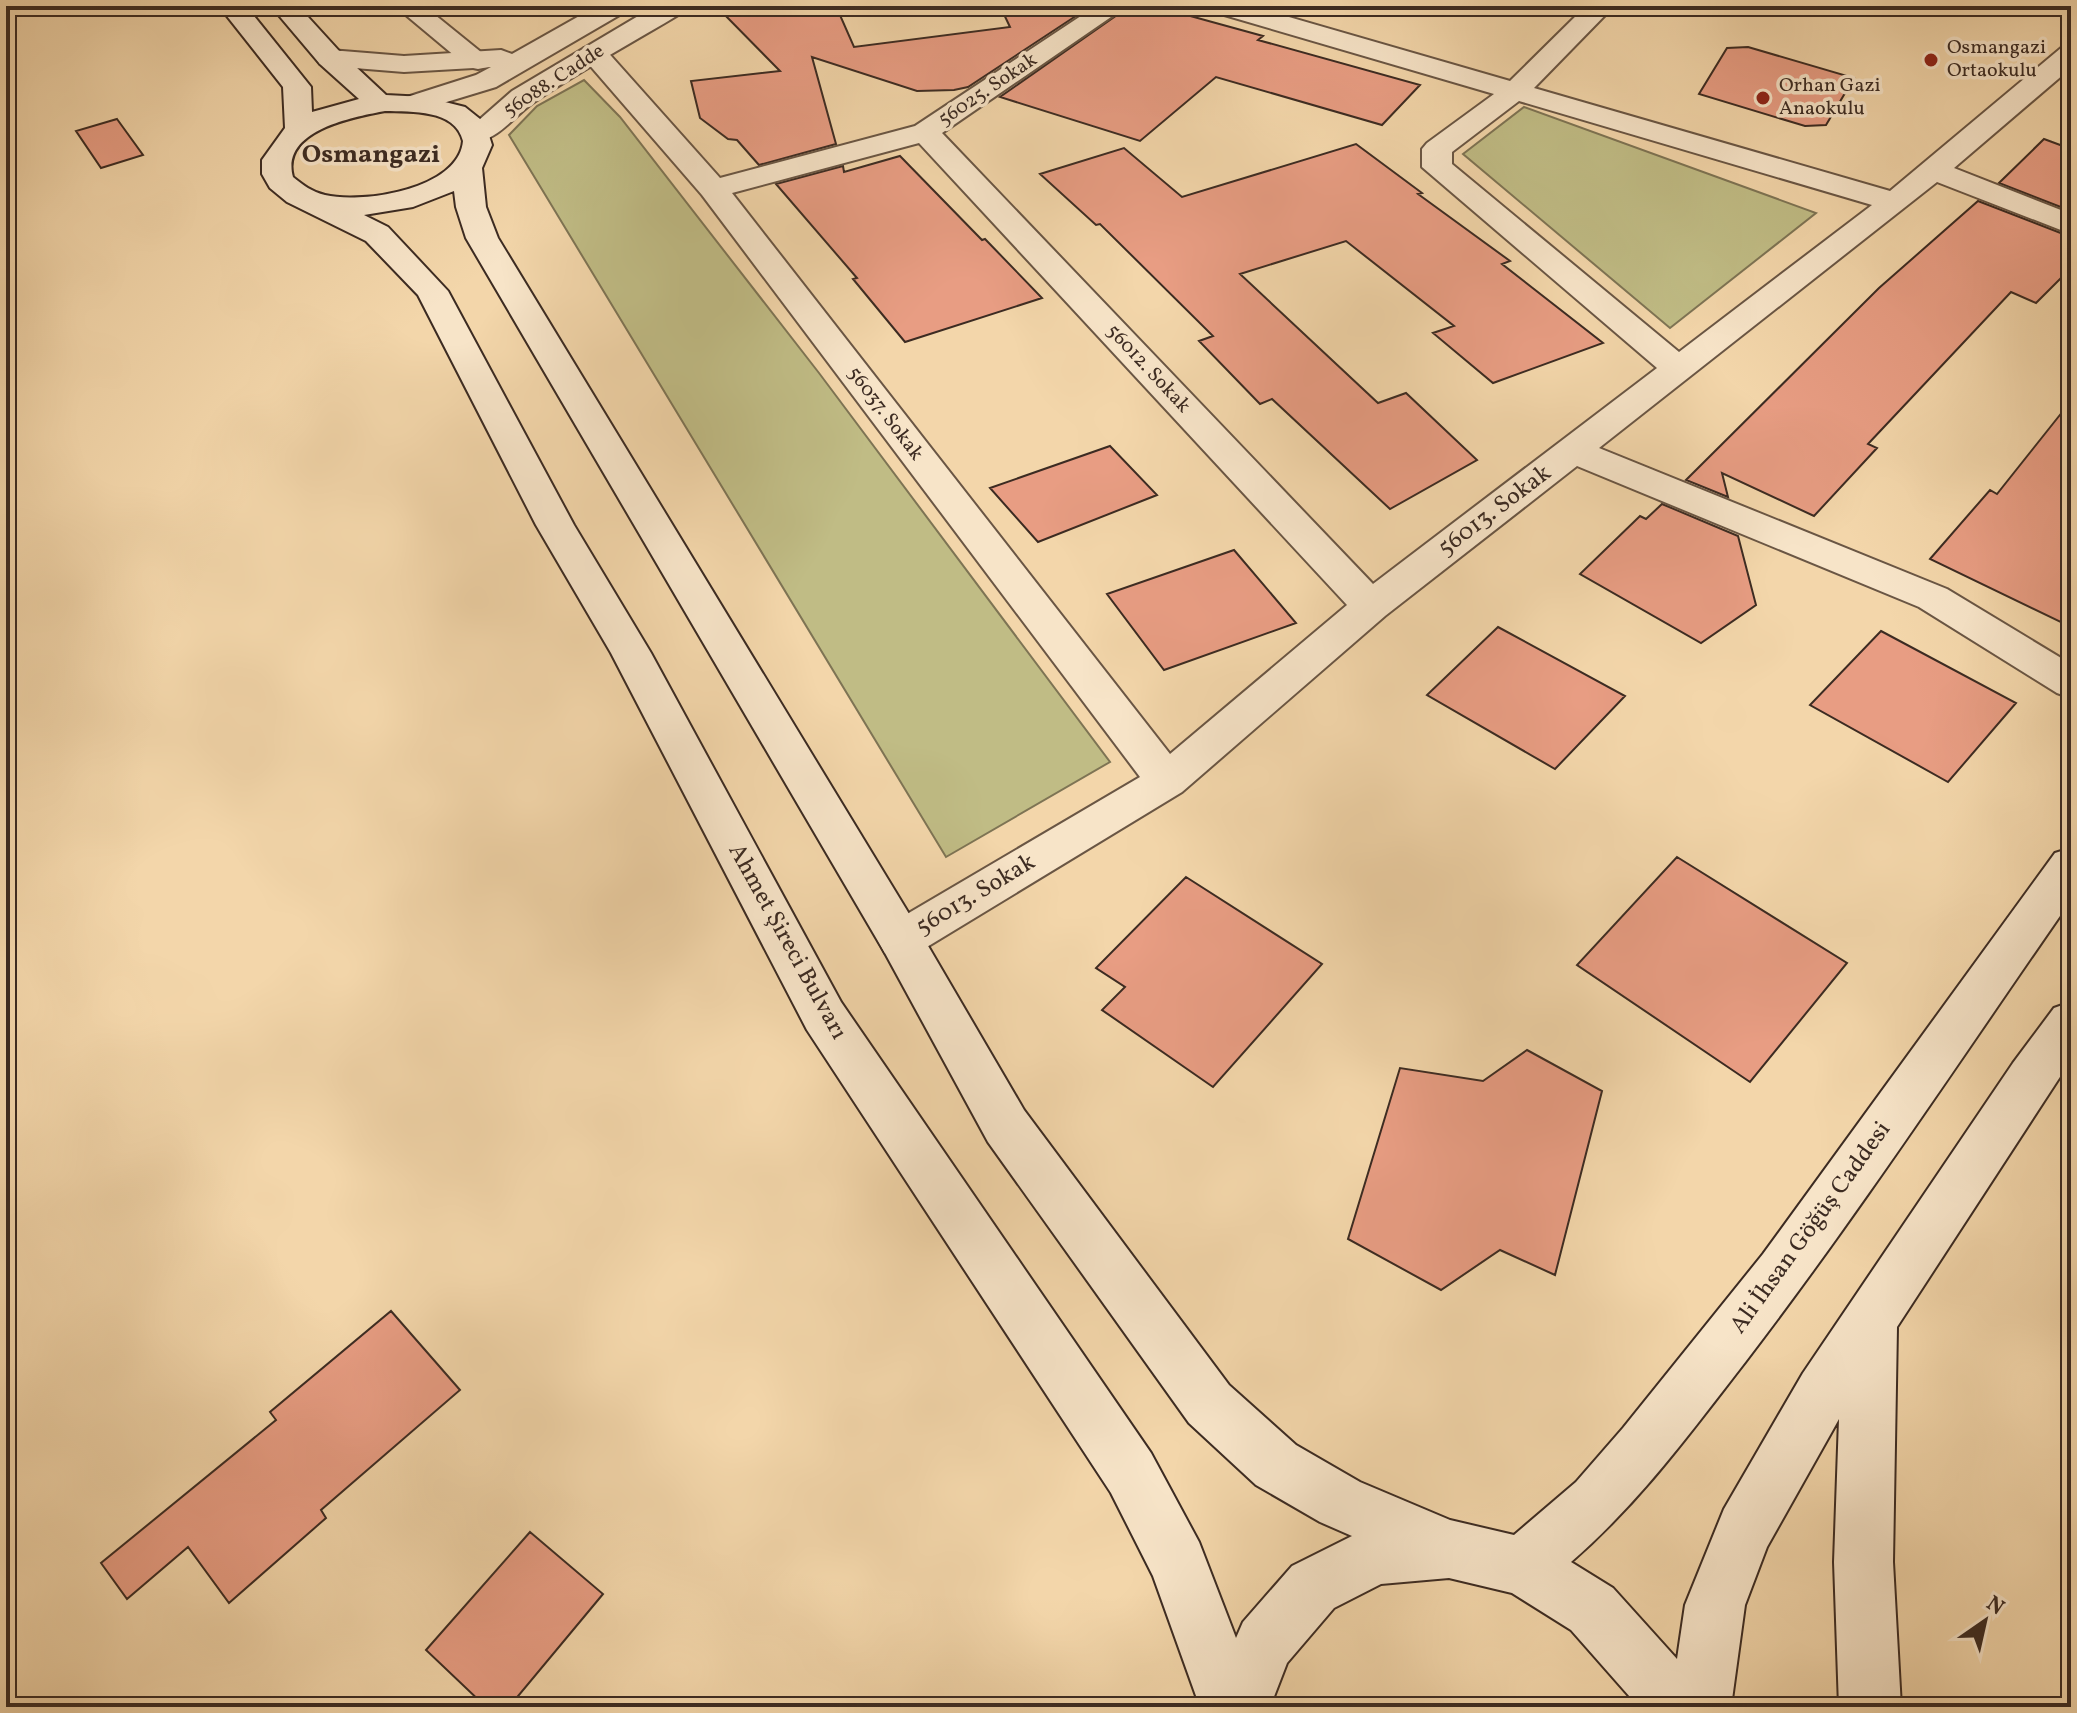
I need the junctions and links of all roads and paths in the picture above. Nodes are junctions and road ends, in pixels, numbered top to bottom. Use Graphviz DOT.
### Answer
graph roads {
  1 [pos="232,6"];
  2 [pos="284,6"];
  3 [pos="408,6"];
  4 [pos="616,6"];
  5 [pos="674,6"];
  6 [pos="1114,6"];
  7 [pos="1223,6"];
  8 [pos="1601,6"];
  9 [pos="535,53"];
  10 [pos="594,54"];
  11 [pos="2071,54"];
  12 [pos="330,58"];
  13 [pos="478,61"];
  14 [pos="1514,92"];
  15 [pos="417,103"];
  16 [pos="380,104"];
  17 [pos="299,131"];
  18 [pos="925,132"];
  19 [pos="472,151"];
  20 [pos="1933,170"];
  21 [pos="713,189"];
  22 [pos="316,202"];
  23 [pos="1895,202"];
  24 [pos="2071,225"];
  25 [pos="1679,369"];
  26 [pos="1573,451"];
  27 [pos="1371,606"];
  28 [pos="2071,683"];
  29 [pos="1167,781"];
  30 [pos="2071,865"];
  31 [pos="901,940"];
  32 [pos="2071,1022"];
  33 [pos="1870,1320"];
  34 [pos="1449,1549"];
  35 [pos="1523,1566"];
  36 [pos="1231,1707"];
  37 [pos="1239,1707"];
  38 [pos="1669,1707"];
  39 [pos="1700,1707"];
  40 [pos="1870,1707"];
  1 -- 17 [label="street"];
  2 -- 12 [label="street"];
  3 -- 13 [label="street"];
  4 -- 9 [label="street, 56088. Cadde"];
  5 -- 10 [label="street, 56088. Cadde"];
  6 -- 18 [label="street, 56025. Sokak"];
  7 -- 14 [label="street"];
  8 -- 14 [label="street"];
  9 -- 13 [label="street"];
  9 -- 15 [label="street, 56088. Cadde"];
  10 -- 19 [label="street, 56088. Cadde"];
  10 -- 21 [label="street, 56037. Sokak"];
  11 -- 20 [label="street, 56013. Sokak"];
  12 -- 13 [label="street"];
  12 -- 16 [label="street"];
  14 -- 23 [label="street"];
  14 -- 25 [label="street"];
  15 -- 16 [label="street"];
  15 -- 19 [label="street"];
  16 -- 17 [label="street"];
  17 -- 22 [label="street, Ahmet Şireci Bulvarı"];
  18 -- 21 [label="street, 56025. Sokak"];
  18 -- 27 [label="street, 56012. Sokak"];
  19 -- 22 [label="street, 56088. Cadde"];
  19 -- 31 [label="street"];
  20 -- 23 [label="street, 56013. Sokak"];
  20 -- 24 [label="street"];
  21 -- 29 [label="street, 56037. Sokak"];
  22 -- 36 [label="street, Ahmet Şireci Bulvarı"];
  23 -- 25 [label="street, 56013. Sokak"];
  25 -- 26 [label="street, 56013. Sokak"];
  26 -- 27 [label="street, 56013. Sokak"];
  26 -- 28 [label="street"];
  27 -- 29 [label="street, 56013. Sokak"];
  29 -- 31 [label="street, 56013. Sokak"];
  30 -- 35 [label="street, Ali İhsan Göğüş Caddesi"];
  31 -- 34 [label="street"];
  32 -- 33 [label="street"];
  33 -- 39 [label="street"];
  33 -- 40 [label="street"];
  34 -- 35 [label="street"];
  34 -- 37 [label="street"];
  35 -- 38 [label="street"];
}
